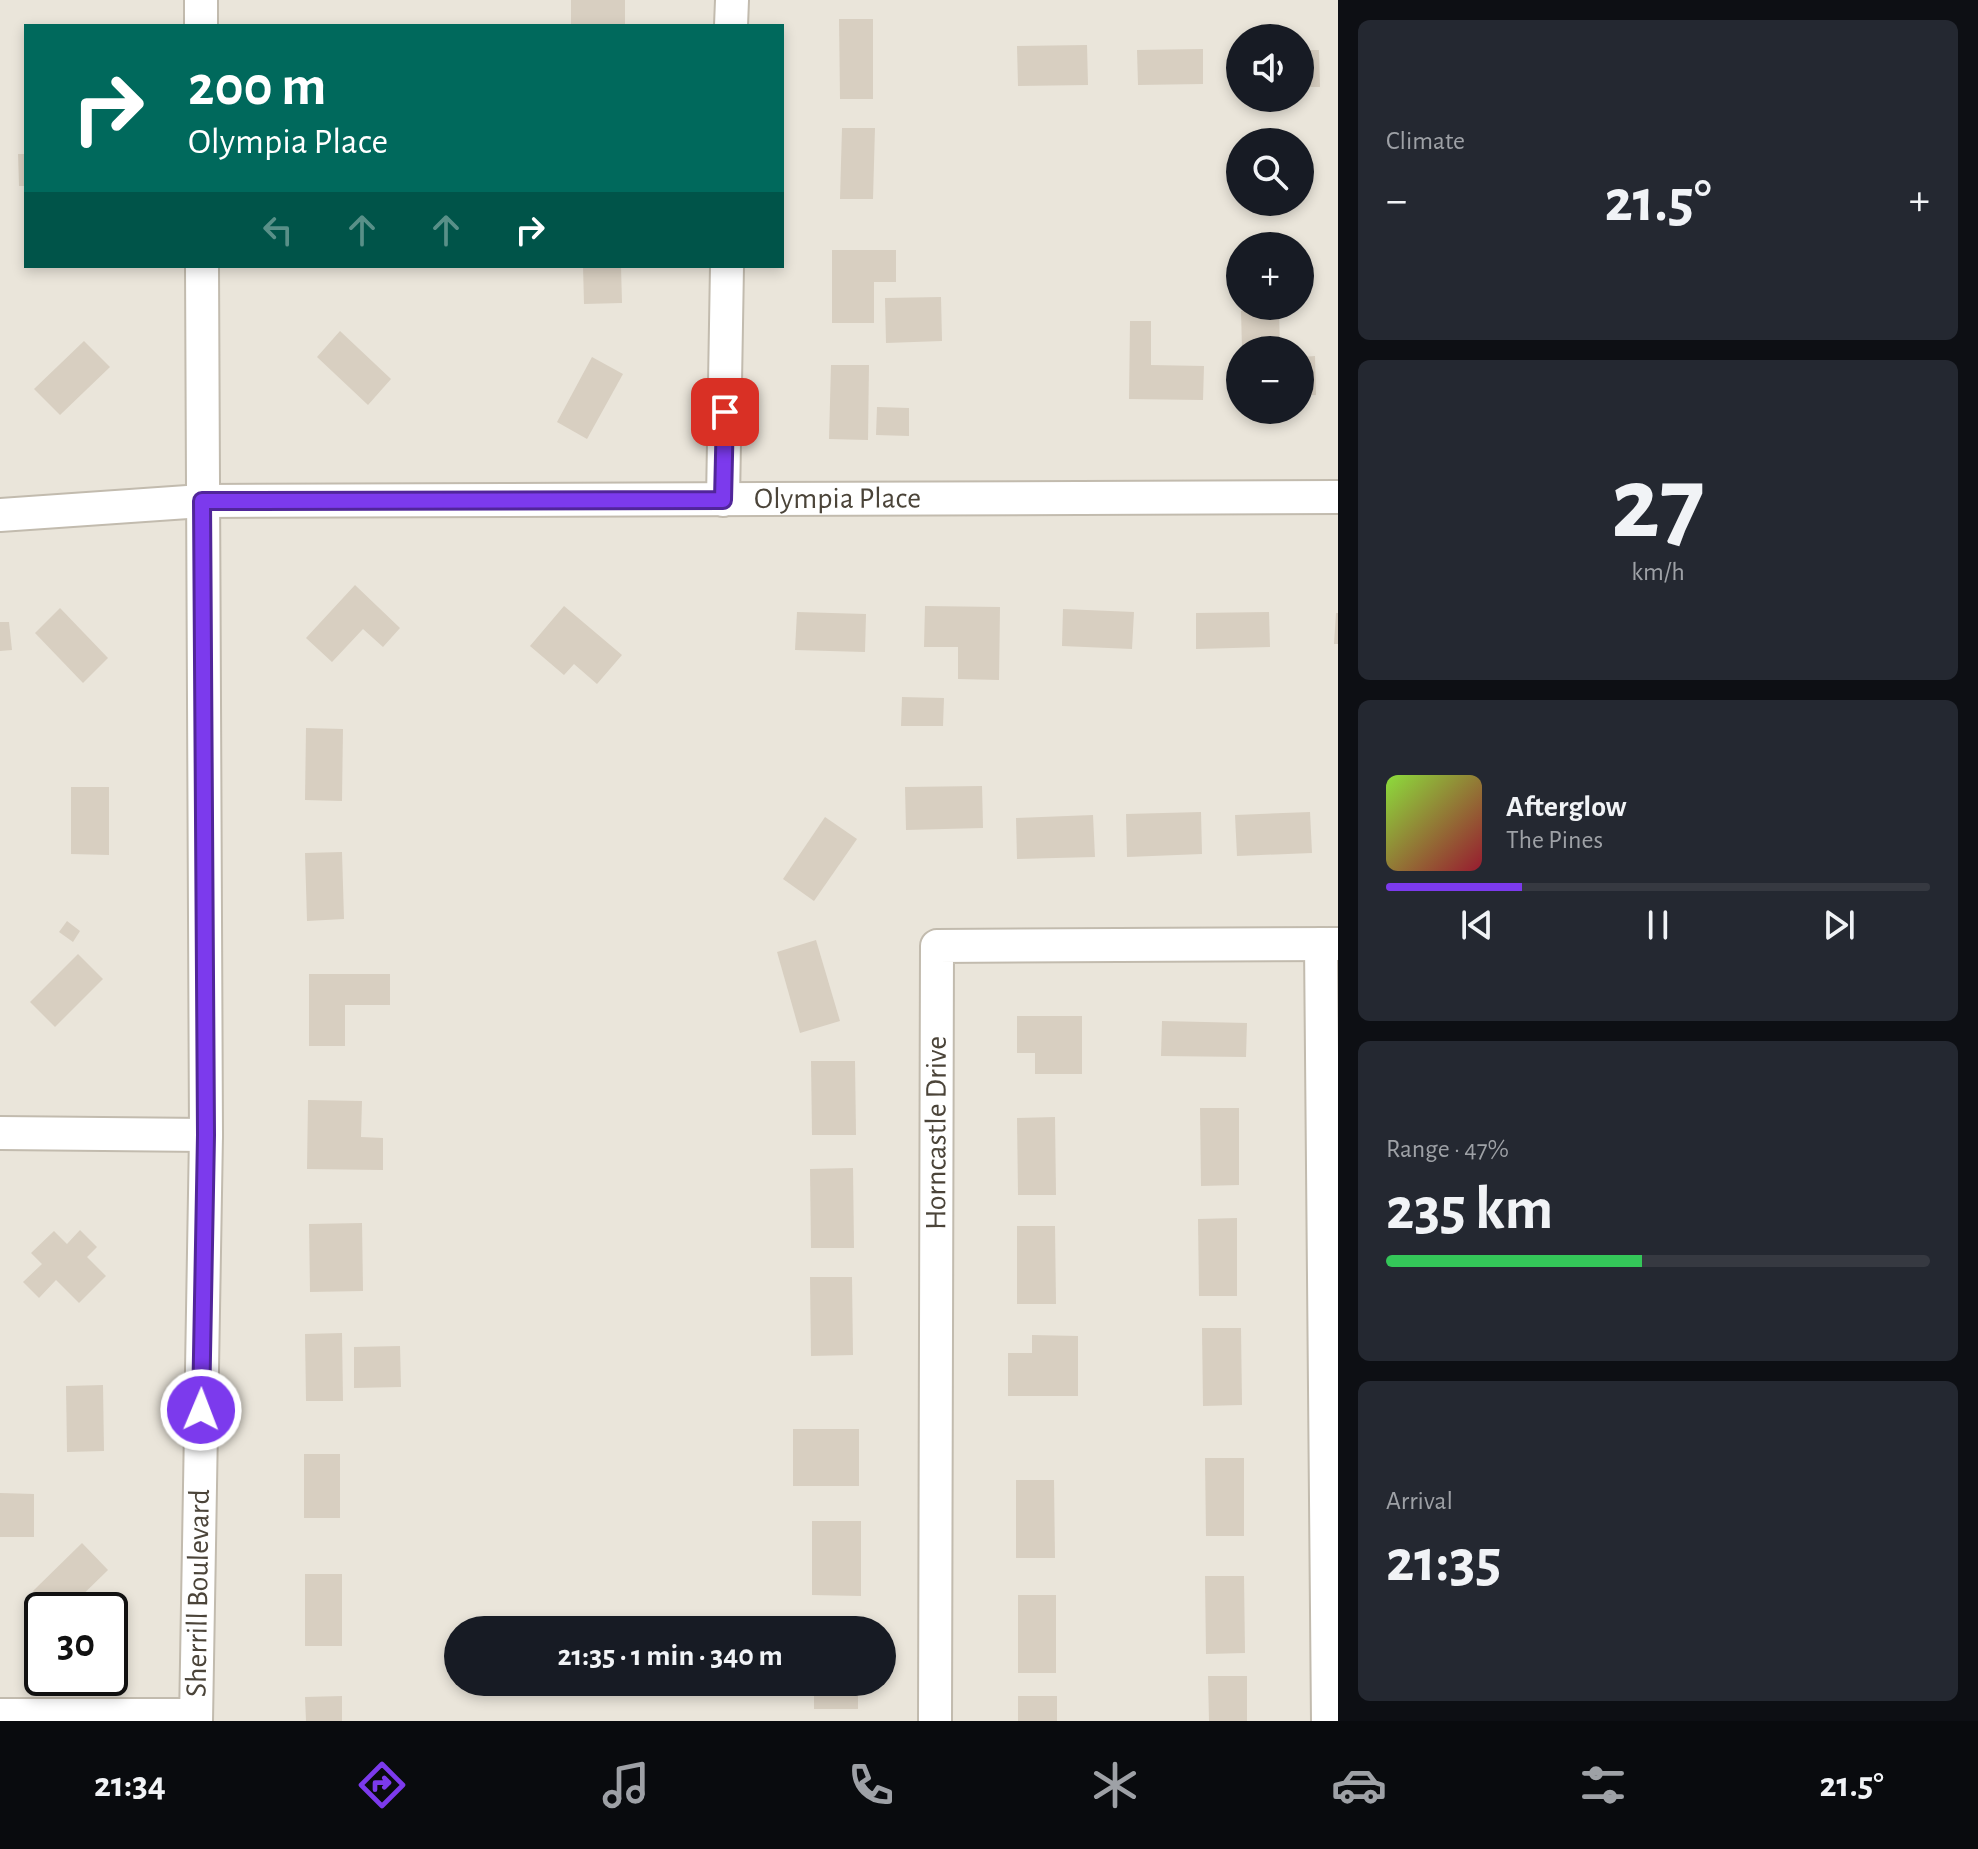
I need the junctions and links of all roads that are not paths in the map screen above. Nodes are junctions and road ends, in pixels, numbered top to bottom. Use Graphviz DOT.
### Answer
graph roads {
  1 [pos="201,0"];
  2 [pos="732,0"];
  3 [pos="201,24"];
  4 [pos="731,24"];
  5 [pos="202,268"];
  6 [pos="727,268"];
  7 [pos="1338,497"];
  8 [pos="723,500"];
  9 [pos="202,501"];
  10 [pos="0,515"];
  11 [pos="1329,944"];
  12 [pos="0,1133"];
  13 [pos="206,1135"];
  14 [pos="0,1715"];
  15 [pos="196,1718"];
  16 [pos="935,1721"];
  17 [pos="1328,1721"];
  1 -- 3 [label="street"];
  2 -- 4 [label="street"];
  5 -- 9 [label="street, Sherrill Boulevard"];
  6 -- 8 [label="street"];
  7 -- 8 [label="street, Olympia Place"];
  8 -- 9 [label="street, Olympia Place"];
  9 -- 10 [label="street, Olympia Place"];
  9 -- 13 [label="street, Sherrill Boulevard"];
  11 -- 16 [label="street, Horncastle Drive"];
  11 -- 17 [label="street"];
  12 -- 13 [label="street"];
  13 -- 15 [label="street, Sherrill Boulevard"];
  14 -- 15 [label="street"];
}
